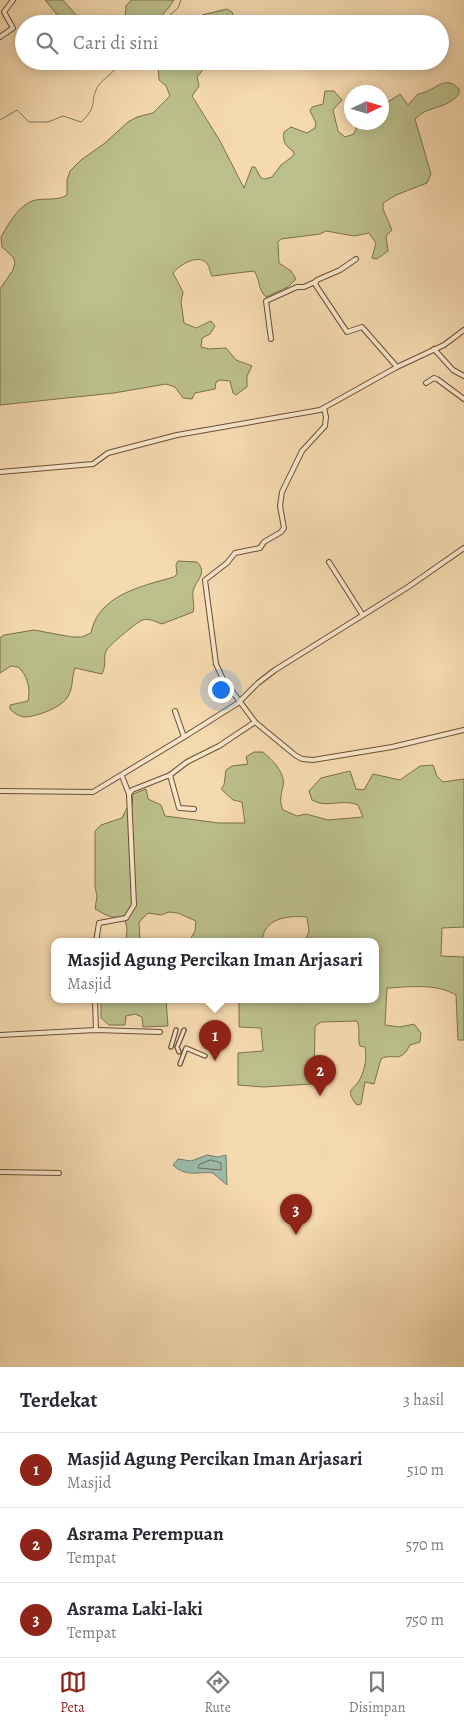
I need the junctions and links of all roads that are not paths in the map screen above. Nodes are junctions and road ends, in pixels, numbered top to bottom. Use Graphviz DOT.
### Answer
graph roads {
  1 [pos="13,0"];
  2 [pos="0,37"];
  3 [pos="356,259"];
  4 [pos="315,282"];
  5 [pos="464,330"];
  6 [pos="271,339"];
  7 [pos="434,350"];
  8 [pos="397,367"];
  9 [pos="464,376"];
  10 [pos="426,383"];
  11 [pos="464,399"];
  12 [pos="324,408"];
  13 [pos="0,472"];
  14 [pos="464,548"];
  15 [pos="329,562"];
  16 [pos="362,614"];
  17 [pos="238,702"];
  18 [pos="175,711"];
  19 [pos="255,722"];
  20 [pos="464,730"];
  21 [pos="184,737"];
  22 [pos="170,775"];
  23 [pos="122,776"];
  24 [pos="0,791"];
  25 [pos="129,794"];
  26 [pos="194,809"];
  27 [pos="97,938"];
  28 [pos="96,1003"];
  29 [pos="96,1030"];
  30 [pos="184,1030"];
  31 [pos="160,1032"];
  32 [pos="0,1036"];
  33 [pos="177,1038"];
  34 [pos="171,1047"];
  35 [pos="182,1053"];
  36 [pos="205,1056"];
  37 [pos="180,1064"];
  38 [pos="0,1172"];
  39 [pos="59,1173"];
  1 -- 2 [label="street"];
  3 -- 4 [label="street"];
  4 -- 6 [label="street"];
  4 -- 8 [label="street"];
  5 -- 7 [label="street"];
  7 -- 8 [label="street"];
  7 -- 9 [label="street"];
  8 -- 12 [label="street"];
  10 -- 11 [label="street"];
  12 -- 13 [label="street"];
  12 -- 17 [label="street"];
  14 -- 16 [label="street"];
  15 -- 16 [label="street"];
  16 -- 17 [label="street"];
  17 -- 19 [label="street"];
  17 -- 21 [label="street"];
  18 -- 21 [label="street"];
  19 -- 20 [label="street"];
  19 -- 22 [label="street"];
  21 -- 23 [label="street"];
  22 -- 25 [label="street"];
  22 -- 26 [label="street"];
  23 -- 24 [label="street"];
  23 -- 25 [label="street"];
  25 -- 27 [label="street"];
  28 -- 29 [label="street"];
  29 -- 31 [label="street"];
  29 -- 32 [label="street"];
  30 -- 33 [label="street"];
  33 -- 34 [label="street"];
  33 -- 35 [label="street"];
  35 -- 36 [label="street"];
  35 -- 37 [label="street"];
  38 -- 39 [label="street"];
}
